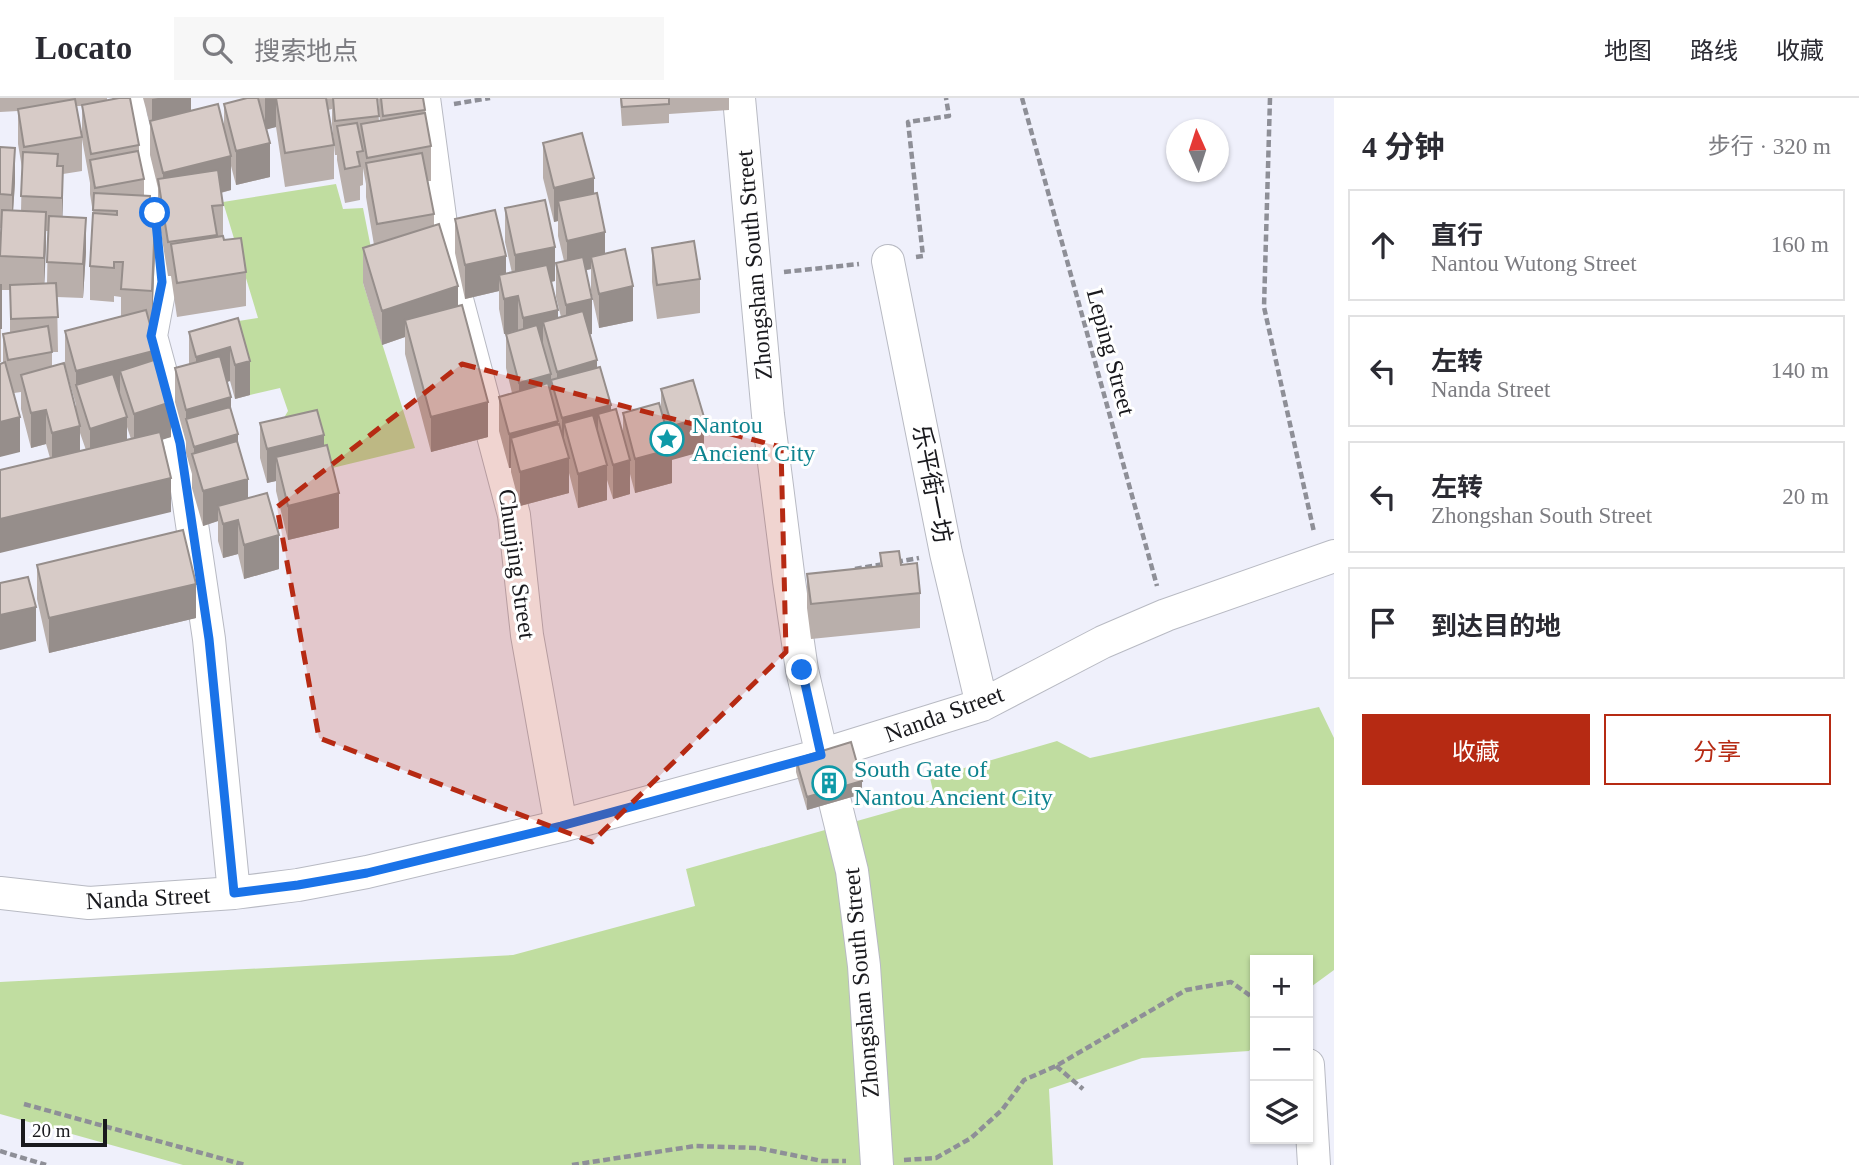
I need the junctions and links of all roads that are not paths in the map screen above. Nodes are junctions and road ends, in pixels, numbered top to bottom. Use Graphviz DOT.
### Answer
graph roads {
  1 [pos="129,98"];
  2 [pos="424,98"];
  3 [pos="739,98"];
  4 [pos="888,261"];
  5 [pos="1327,558"];
  6 [pos="982,705"];
  7 [pos="822,759"];
  8 [pos="835,802"];
  9 [pos="561,826"];
  10 [pos="234,893"];
  11 [pos="0,894"];
  12 [pos="1309,1081"];
  13 [pos="876,1163"];
  14 [pos="1314,1165"];
  1 -- 10 [label="street"];
  2 -- 9 [label="street, Chunjing Street"];
  3 -- 7 [label="street, Zhongshan South Street"];
  4 -- 6 [label="street, 乐平街一坊"];
  5 -- 6 [label="street, Nanda Street"];
  6 -- 7 [label="street, Nanda Street"];
  7 -- 9 [label="street, Nanda Street"];
  8 -- 13 [label="street, Zhongshan South Street"];
  9 -- 10 [label="street, Nanda Street"];
  10 -- 11 [label="street, Nanda Street"];
  12 -- 14 [label="street"];
}
